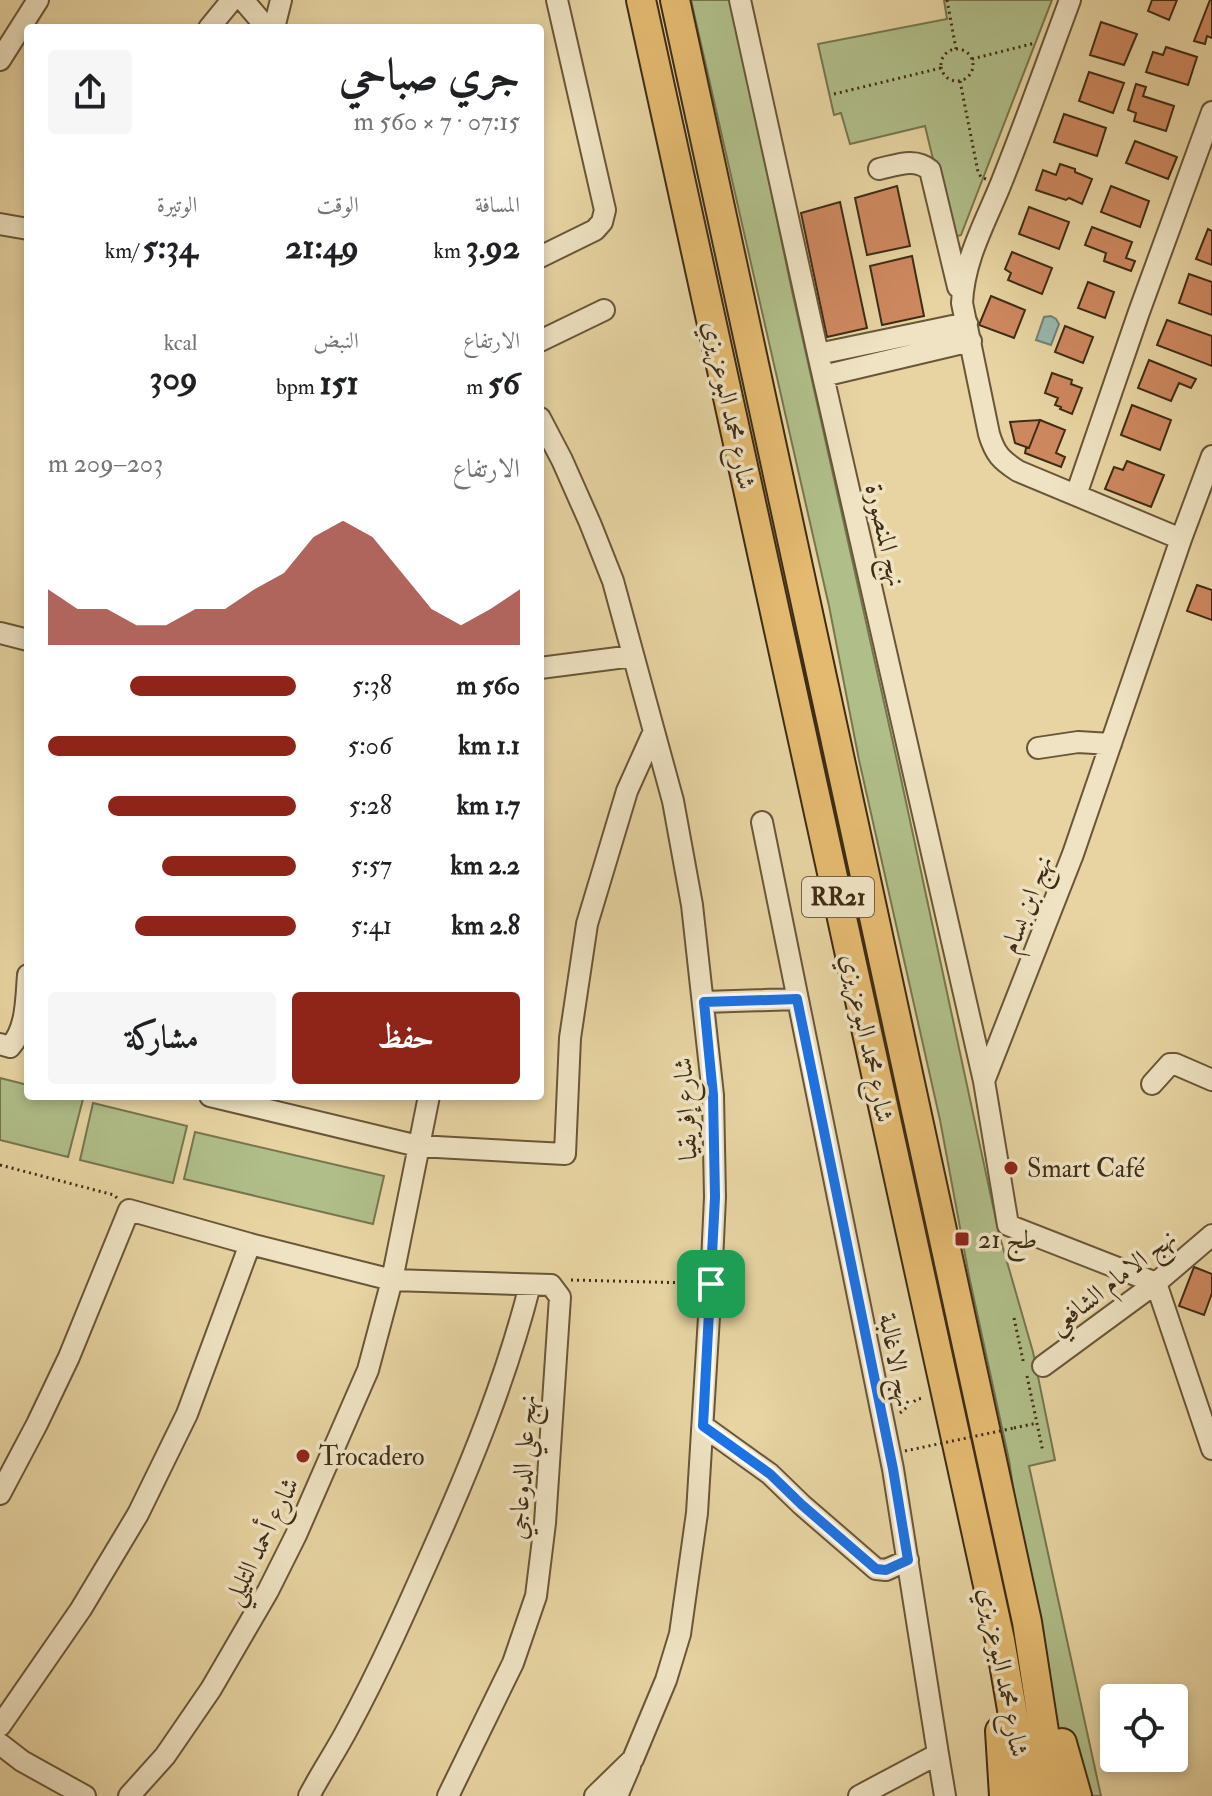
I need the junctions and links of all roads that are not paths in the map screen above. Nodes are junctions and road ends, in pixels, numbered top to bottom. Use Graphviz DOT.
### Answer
graph roads {
  1 [pos="38,0"];
  2 [pos="232,0"];
  3 [pos="243,0"];
  4 [pos="281,0"];
  5 [pos="557,0"];
  6 [pos="641,0"];
  7 [pos="675,0"];
  8 [pos="740,0"];
  9 [pos="1070,0"];
  10 [pos="212,24"];
  11 [pos="264,24"];
  12 [pos="275,24"];
  13 [pos="0,60"];
  14 [pos="1212,112"];
  15 [pos="879,169"];
  16 [pos="0,224"];
  17 [pos="24,228"];
  18 [pos="544,255"];
  19 [pos="604,310"];
  20 [pos="966,322"];
  21 [pos="544,339"];
  22 [pos="818,354"];
  23 [pos="823,376"];
  24 [pos="544,426"];
  25 [pos="1212,456"];
  26 [pos="1076,495"];
  27 [pos="1181,539"];
  28 [pos="0,633"];
  29 [pos="24,639"];
  30 [pos="633,656"];
  31 [pos="544,667"];
  32 [pos="654,731"];
  33 [pos="1111,744"];
  34 [pos="1038,748"];
  35 [pos="762,822"];
  36 [pos="797,999"];
  37 [pos="704,1002"];
  38 [pos="24,1008"];
  39 [pos="5,1046"];
  40 [pos="1212,1080"];
  41 [pos="984,1081"];
  42 [pos="1152,1084"];
  43 [pos="246,1100"];
  44 [pos="428,1100"];
  45 [pos="283,1104"];
  46 [pos="418,1146"];
  47 [pos="1212,1235"];
  48 [pos="250,1244"];
  49 [pos="392,1280"];
  50 [pos="1156,1283"];
  51 [pos="530,1285"];
  52 [pos="1043,1366"];
  53 [pos="703,1426"];
  54 [pos="1212,1449"];
  55 [pos="0,1494"];
  56 [pos="908,1560"];
  57 [pos="1027,1622"];
  58 [pos="998,1631"];
  59 [pos="0,1726"];
  60 [pos="0,1744"];
  61 [pos="938,1754"];
  62 [pos="633,1759"];
  63 [pos="85,1796"];
  64 [pos="129,1796"];
  65 [pos="309,1796"];
  66 [pos="448,1796"];
  67 [pos="595,1796"];
  68 [pos="617,1796"];
  69 [pos="859,1796"];
  70 [pos="945,1796"];
  71 [pos="1004,1796"];
  72 [pos="1027,1796"];
  73 [pos="1054,1796"];
  74 [pos="1077,1796"];
  1 -- 13 [label="street"];
  2 -- 10 [label="street"];
  3 -- 11 [label="street"];
  4 -- 12 [label="street"];
  5 -- 18 [label="street"];
  6 -- 58 [label="highway, شارع محمد البوعزيزي / RR21"];
  7 -- 57 [label="highway, شارع محمد البوعزيزي / RR21"];
  8 -- 22 [label="street, نهج المنصورة"];
  9 -- 20 [label="street"];
  14 -- 26 [label="street"];
  15 -- 20 [label="street"];
  16 -- 17 [label="street"];
  19 -- 21 [label="street"];
  20 -- 22 [label="street"];
  20 -- 23 [label="street"];
  20 -- 26 [label="street"];
  22 -- 23 [label="street, نهج المنصورة"];
  23 -- 41 [label="street, نهج المنصورة"];
  24 -- 30 [label="street, شارع إفريقيا"];
  25 -- 27 [label="street, نهج ابن بسام"];
  26 -- 27 [label="street"];
  27 -- 33 [label="street, نهج ابن بسام"];
  28 -- 29 [label="street"];
  30 -- 31 [label="street"];
  30 -- 32 [label="street, شارع إفريقيا"];
  32 -- 37 [label="street, شارع إفريقيا"];
  32 -- 46 [label="street"];
  33 -- 34 [label="street"];
  33 -- 41 [label="street, نهج ابن بسام"];
  35 -- 36 [label="street, نهج الاغالبة"];
  36 -- 37 [label="street"];
  36 -- 56 [label="street, نهج الاغالبة"];
  37 -- 53 [label="street, شارع إفريقيا"];
  38 -- 39 [label="street"];
  40 -- 42 [label="street"];
  41 -- 50 [label="street"];
  43 -- 45 [label="street"];
  44 -- 46 [label="street, شارع أحمد التليلي"];
  45 -- 46 [label="street"];
  46 -- 49 [label="street, شارع أحمد التليلي"];
  47 -- 50 [label="street, نهج الامام الشافعي"];
  48 -- 49 [label="street"];
  48 -- 55 [label="street"];
  48 -- 59 [label="street"];
  49 -- 51 [label="street"];
  49 -- 64 [label="street, شارع أحمد التليلي"];
  50 -- 52 [label="street, نهج الامام الشافعي"];
  50 -- 54 [label="street"];
  51 -- 65 [label="street"];
  51 -- 66 [label="street, نهج علي الدوعاجي"];
  53 -- 56 [label="street"];
  53 -- 62 [label="street, شارع إفريقيا"];
  56 -- 61 [label="street, نهج الاغالبة"];
  57 -- 73 [label="highway, شارع محمد البوعزيزي / RR21"];
  57 -- 74 [label="highway"];
  58 -- 71 [label="highway"];
  58 -- 72 [label="highway, شارع محمد البوعزيزي / RR21"];
  60 -- 63 [label="street"];
  61 -- 69 [label="street"];
  61 -- 70 [label="street, نهج الاغالبة"];
  62 -- 67 [label="street, شارع إفريقيا"];
  62 -- 68 [label="street"];
}
